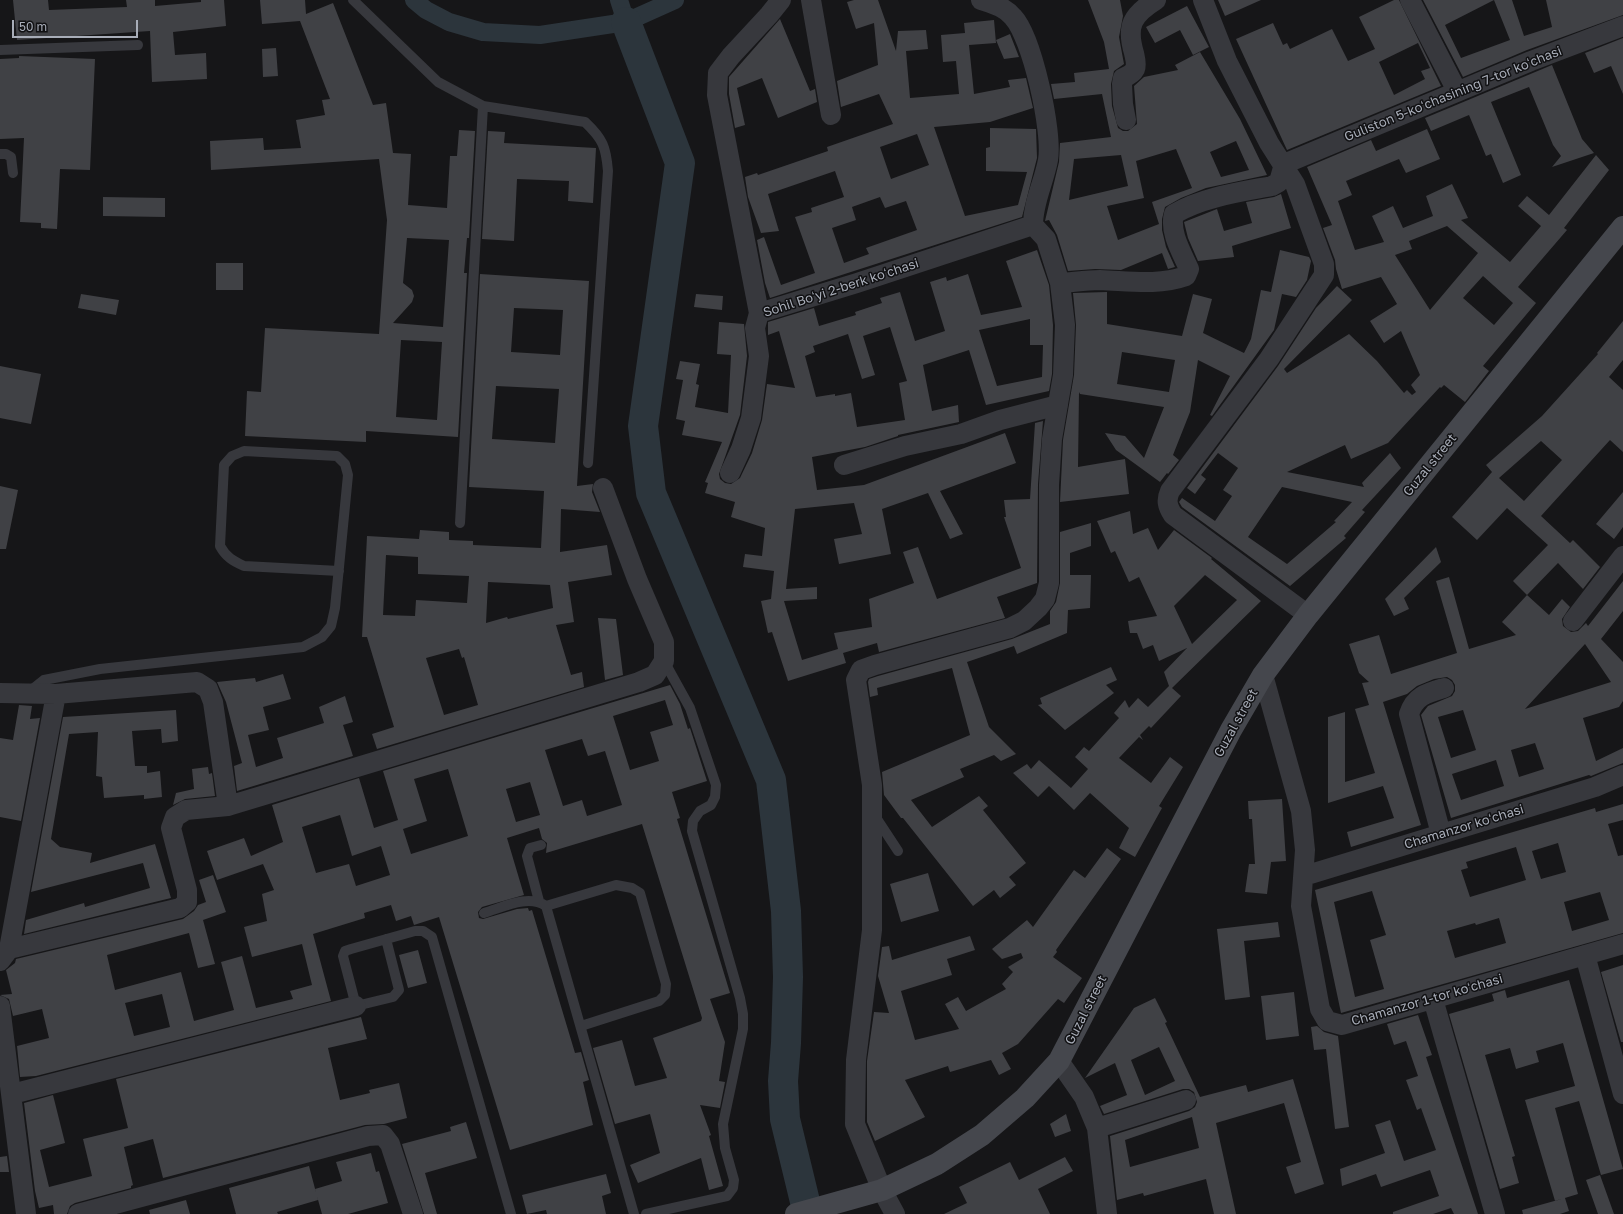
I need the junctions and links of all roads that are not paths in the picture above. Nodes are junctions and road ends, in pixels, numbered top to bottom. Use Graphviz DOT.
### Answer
graph roads {
  1 [pos="353,0"];
  2 [pos="781,0"];
  3 [pos="811,0"];
  4 [pos="981,0"];
  5 [pos="1156,0"];
  6 [pos="1203,0"];
  7 [pos="1410,0"];
  8 [pos="1623,26"];
  9 [pos="138,46"];
  10 [pos="0,50"];
  11 [pos="1457,91"];
  12 [pos="484,106"];
  13 [pos="831,115"];
  14 [pos="1126,120"];
  15 [pos="0,154"];
  16 [pos="1284,164"];
  17 [pos="12,173"];
  18 [pos="1033,225"];
  19 [pos="1623,227"];
  20 [pos="1060,283"];
  21 [pos="759,313"];
  22 [pos="1058,405"];
  23 [pos="588,463"];
  24 [pos="844,465"];
  25 [pos="730,473"];
  26 [pos="604,488"];
  27 [pos="460,523"];
  28 [pos="1623,556"];
  29 [pos="339,571"];
  30 [pos="1308,615"];
  31 [pos="1573,621"];
  32 [pos="664,661"];
  33 [pos="1263,675"];
  34 [pos="1444,688"];
  35 [pos="0,693"];
  36 [pos="28,693"];
  37 [pos="56,694"];
  38 [pos="1623,775"];
  39 [pos="228,806"];
  40 [pos="872,811"];
  41 [pos="1441,834"];
  42 [pos="540,845"];
  43 [pos="898,851"];
  44 [pos="1304,876"];
  45 [pos="542,903"];
  46 [pos="484,913"];
  47 [pos="386,939"];
  48 [pos="1623,944"];
  49 [pos="5,955"];
  50 [pos="1585,955"];
  51 [pos="1433,999"];
  52 [pos="0,1006"];
  53 [pos="356,1006"];
  54 [pos="580,1026"];
  55 [pos="1059,1061"];
  56 [pos="12,1094"];
  57 [pos="1623,1094"];
  58 [pos="1186,1100"];
  59 [pos="1097,1128"];
  60 [pos="882,1190"];
  61 [pos="26,1214"];
  62 [pos="78,1214"];
  63 [pos="413,1214"];
  64 [pos="511,1214"];
  65 [pos="634,1214"];
  66 [pos="646,1214"];
  67 [pos="796,1214"];
  68 [pos="895,1214"];
  69 [pos="1107,1214"];
  70 [pos="1495,1214"];
  1 -- 12 [label="lane"];
  2 -- 21 [label="street"];
  3 -- 13 [label="street"];
  4 -- 18 [label="street"];
  5 -- 14 [label="street"];
  6 -- 16 [label="street"];
  7 -- 11 [label="street"];
  8 -- 11 [label="street, Guliston 5-koʻchasining 7-tor koʻchasi"];
  9 -- 10 [label="lane"];
  11 -- 16 [label="street, Guliston 5-koʻchasining 7-tor koʻchasi"];
  12 -- 23 [label="lane"];
  12 -- 27 [label="lane"];
  15 -- 17 [label="lane"];
  16 -- 20 [label="street"];
  16 -- 30 [label="street"];
  18 -- 20 [label="street"];
  18 -- 21 [label="street, Sohil Boʻyi 2-berk koʻchasi"];
  19 -- 30 [label="street, Guzal street"];
  20 -- 22 [label="street"];
  21 -- 25 [label="street, Sohil Boʻyi 2-berk koʻchasi"];
  22 -- 24 [label="street"];
  22 -- 40 [label="street"];
  26 -- 32 [label="street"];
  28 -- 31 [label="street"];
  29 -- 29 [label="lane"];
  29 -- 36 [label="lane"];
  30 -- 33 [label="street, Guzal street"];
  32 -- 39 [label="street"];
  32 -- 66 [label="lane"];
  33 -- 44 [label="street, Chamanzor 1-tor koʻchasi"];
  33 -- 55 [label="street, Guzal street"];
  34 -- 41 [label="street"];
  35 -- 36 [label="street"];
  36 -- 37 [label="street"];
  37 -- 39 [label="street"];
  37 -- 49 [label="street"];
  38 -- 41 [label="street, Chamanzor koʻchasi"];
  39 -- 49 [label="street"];
  40 -- 43 [label="lane"];
  40 -- 60 [label="street"];
  41 -- 44 [label="street, Chamanzor koʻchasi"];
  42 -- 45 [label="lane"];
  44 -- 51 [label="street, Chamanzor 1-tor koʻchasi"];
  45 -- 46 [label="lane"];
  45 -- 54 [label="lane"];
  45 -- 54 [label="lane"];
  47 -- 53 [label="lane"];
  47 -- 53 [label="lane"];
  47 -- 64 [label="lane"];
  48 -- 50 [label="street, Chamanzor 1-tor koʻchasi"];
  50 -- 51 [label="street, Chamanzor 1-tor koʻchasi"];
  50 -- 57 [label="street"];
  51 -- 70 [label="street"];
  52 -- 56 [label="street"];
  53 -- 56 [label="street"];
  54 -- 65 [label="lane"];
  55 -- 59 [label="street"];
  55 -- 60 [label="street, Guzal street"];
  56 -- 61 [label="street"];
  58 -- 59 [label="street"];
  59 -- 69 [label="street"];
  60 -- 67 [label="street, Guzal street"];
  60 -- 68 [label="street"];
  62 -- 63 [label="street"];
}
